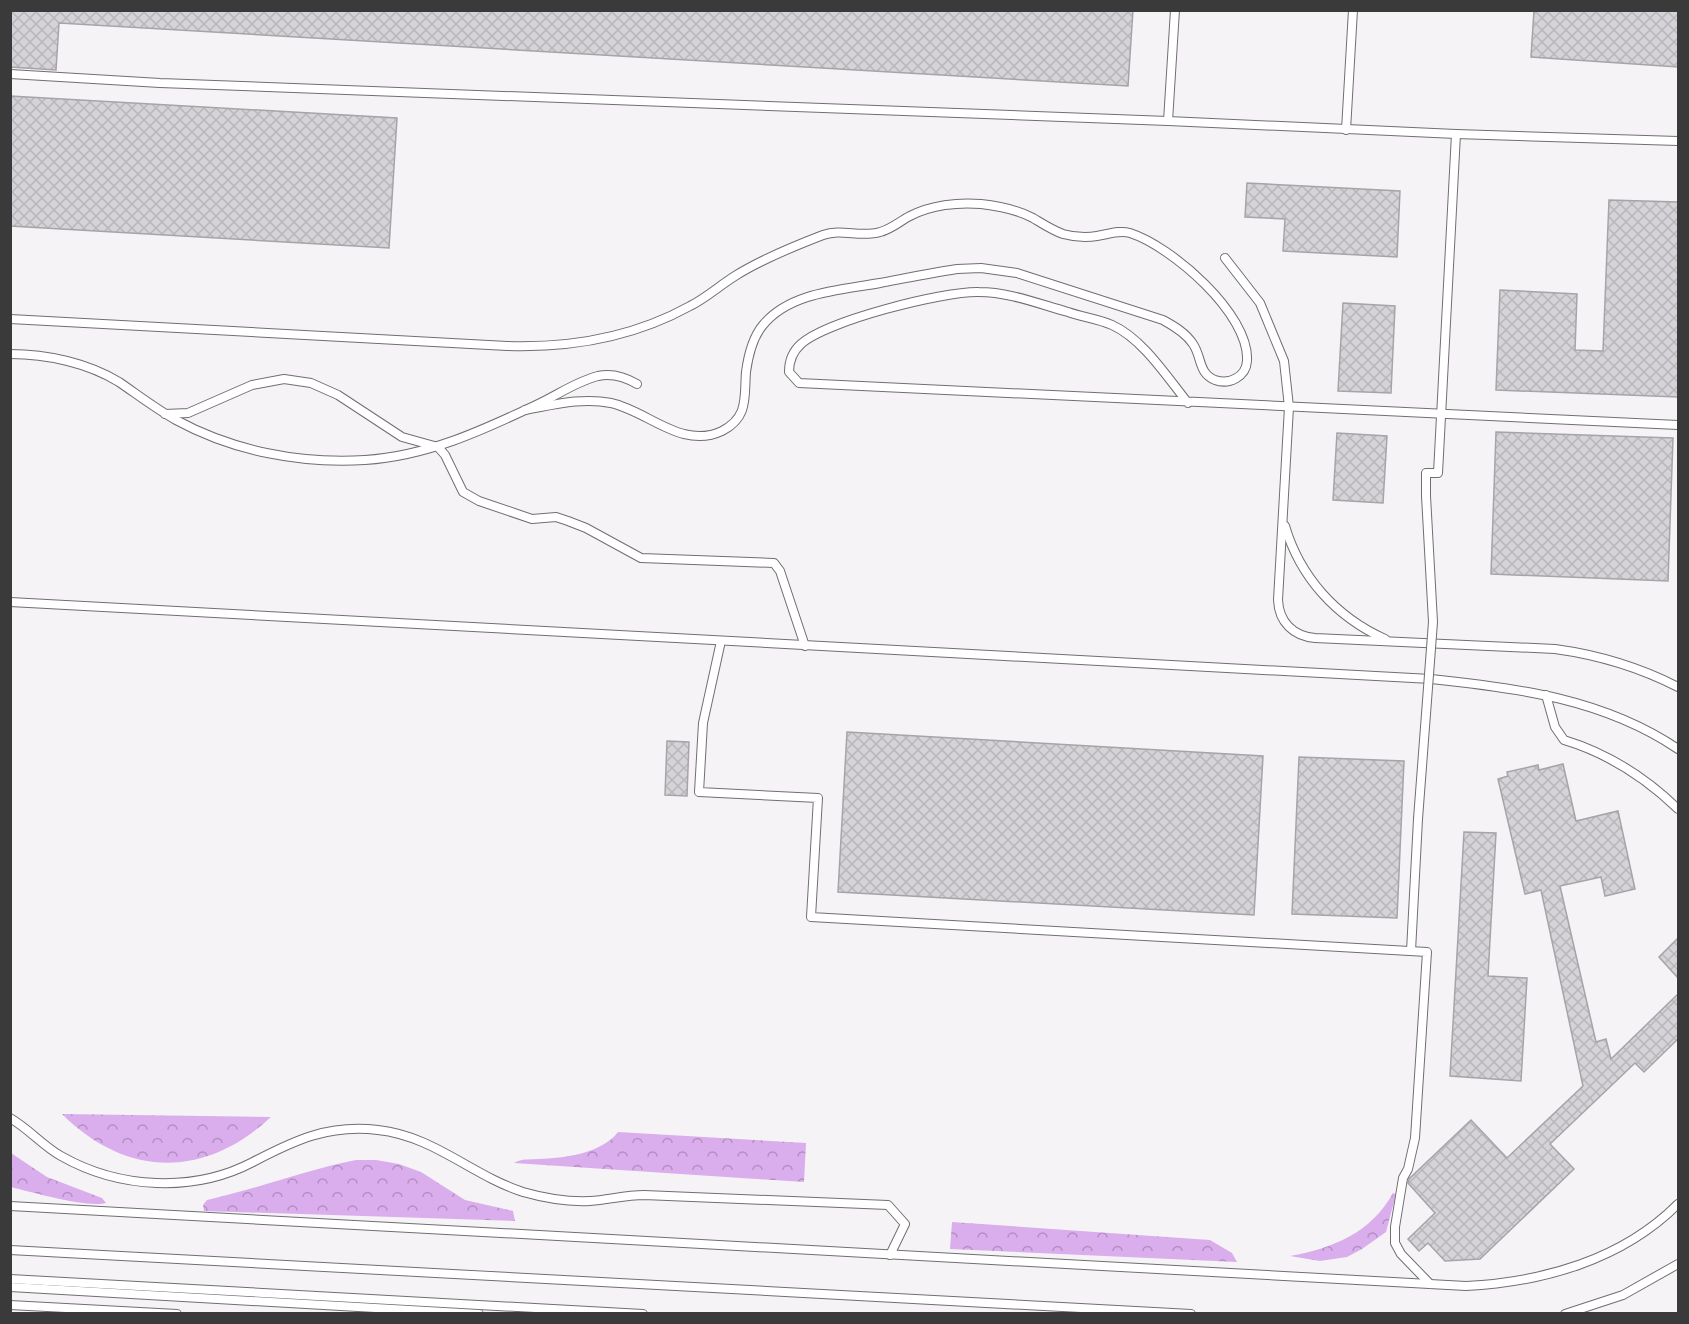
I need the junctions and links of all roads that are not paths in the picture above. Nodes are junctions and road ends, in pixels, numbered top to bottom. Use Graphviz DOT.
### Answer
graph roads {
  1 [pos="1175,10"];
  2 [pos="1353,10"];
  3 [pos="10,74"];
  4 [pos="1168,121"];
  5 [pos="1346,130"];
  6 [pos="1456,134"];
  7 [pos="1678,141"];
  8 [pos="1225,258"];
  9 [pos="10,319"];
  10 [pos="10,354"];
  11 [pos="637,384"];
  12 [pos="1188,403"];
  13 [pos="1288,407"];
  14 [pos="525,410"];
  15 [pos="165,414"];
  16 [pos="1441,415"];
  17 [pos="1678,425"];
  18 [pos="438,447"];
  19 [pos="1283,521"];
  20 [pos="10,602"];
  21 [pos="720,641"];
  22 [pos="1389,641"];
  23 [pos="805,646"];
  24 [pos="1678,687"];
  25 [pos="1546,695"];
  26 [pos="1678,748"];
  27 [pos="1678,809"];
  28 [pos="1411,951"];
  29 [pos="10,1118"];
  30 [pos="1678,1204"];
  31 [pos="10,1206"];
  32 [pos="10,1250"];
  33 [pos="890,1255"];
  34 [pos="1678,1264"];
  35 [pos="10,1279"];
  36 [pos="32,1284"];
  37 [pos="1431,1285"];
  38 [pos="10,1287"];
  39 [pos="10,1305"];
  40 [pos="177,1314"];
  41 [pos="479,1314"];
  42 [pos="643,1314"];
  43 [pos="1191,1314"];
  44 [pos="1565,1314"];
  1 -- 4 [label="lane"];
  2 -- 5 [label="lane"];
  3 -- 4 [label="lane"];
  4 -- 5 [label="lane"];
  5 -- 6 [label="lane"];
  6 -- 7 [label="lane"];
  6 -- 16 [label="lane"];
  8 -- 13 [label="lane"];
  9 -- 14 [label="lane"];
  10 -- 15 [label="lane"];
  11 -- 14 [label="lane"];
  12 -- 12 [label="lane"];
  12 -- 13 [label="lane"];
  13 -- 16 [label="lane"];
  13 -- 19 [label="lane"];
  14 -- 18 [label="lane"];
  15 -- 18 [label="lane"];
  15 -- 18 [label="lane"];
  16 -- 17 [label="lane"];
  16 -- 28 [label="lane, bridge"];
  18 -- 23 [label="lane"];
  19 -- 22 [label="lane"];
  19 -- 22 [label="lane"];
  20 -- 21 [label="lane"];
  21 -- 23 [label="lane"];
  21 -- 28 [label="lane"];
  22 -- 24 [label="lane"];
  23 -- 25 [label="lane"];
  25 -- 26 [label="lane"];
  25 -- 27 [label="lane"];
  28 -- 37 [label="lane"];
  29 -- 33 [label="lane"];
  30 -- 37 [label="lane"];
  31 -- 33 [label="lane"];
  32 -- 43 [label="lane"];
  33 -- 37 [label="lane"];
  34 -- 44 [label="lane"];
  35 -- 36 [label="lane"];
  36 -- 38 [label="lane"];
  36 -- 41 [label="lane"];
  36 -- 42 [label="lane"];
  39 -- 40 [label="lane"];
}
